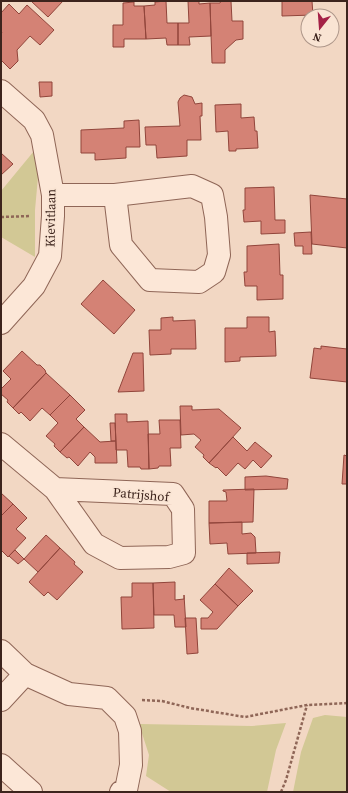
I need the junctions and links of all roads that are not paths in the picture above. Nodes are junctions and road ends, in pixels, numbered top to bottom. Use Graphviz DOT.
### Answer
graph roads {
  1 [pos="1,91"];
  2 [pos="115,195"];
  3 [pos="53,205"];
  4 [pos="1,323"];
  5 [pos="1,444"];
  6 [pos="55,488"];
  7 [pos="1,651"];
  8 [pos="25,674"];
  9 [pos="1,700"];
  10 [pos="1,765"];
  11 [pos="32,792"];
  12 [pos="121,792"];
  1 -- 3 [label="street, Kievitlaan"];
  2 -- 2 [label="street"];
  2 -- 3 [label="street"];
  3 -- 4 [label="street, Kievitlaan"];
  5 -- 6 [label="street, Patrijshof"];
  6 -- 6 [label="street, Patrijshof"];
  7 -- 8 [label="street"];
  8 -- 9 [label="street"];
  8 -- 12 [label="street"];
  10 -- 11 [label="street"];
}
